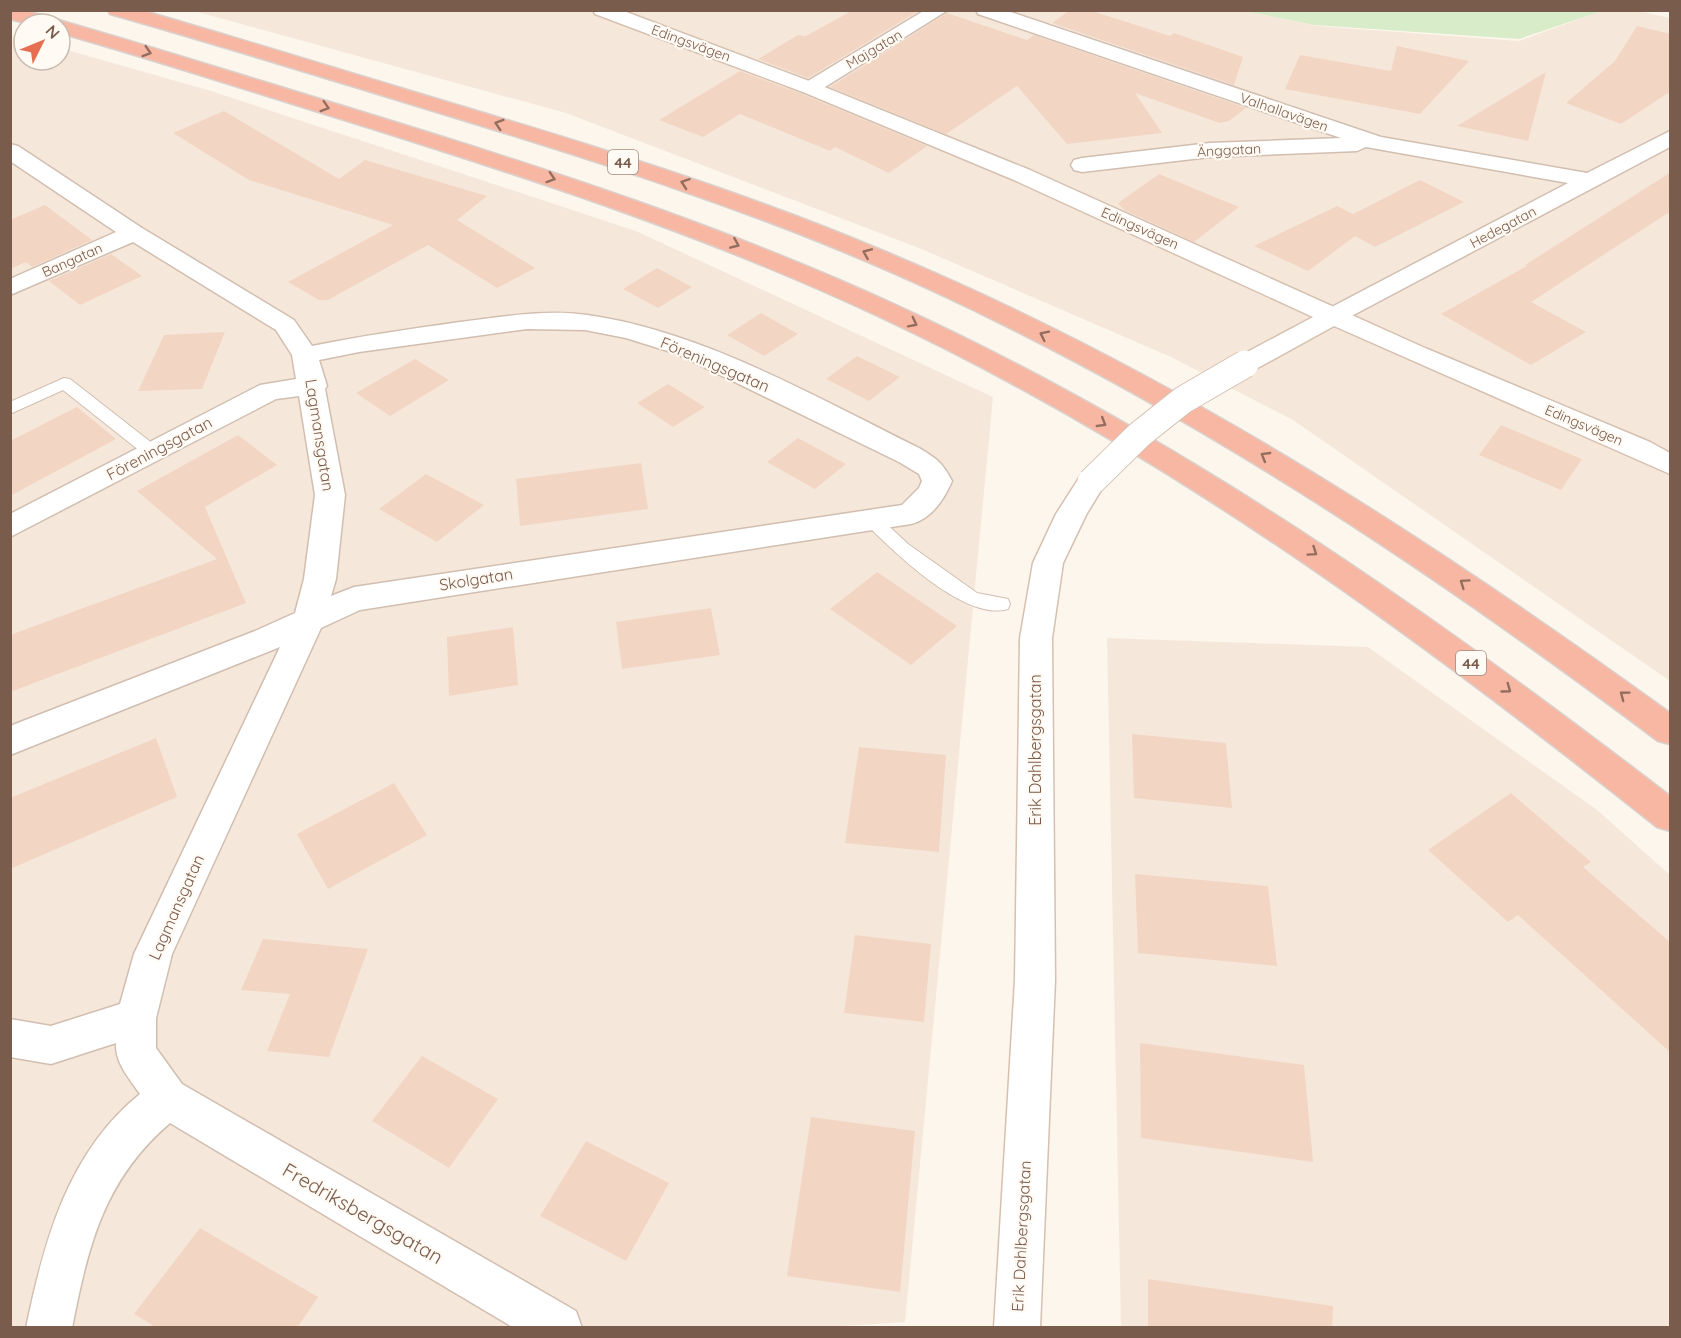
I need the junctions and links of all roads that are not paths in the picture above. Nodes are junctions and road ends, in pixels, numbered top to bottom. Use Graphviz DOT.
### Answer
graph roads {
  1 [pos="117,10"];
  2 [pos="602,10"];
  3 [pos="939,10"];
  4 [pos="985,10"];
  5 [pos="72,31"];
  6 [pos="810,88"];
  7 [pos="1671,138"];
  8 [pos="1377,143"];
  9 [pos="10,151"];
  10 [pos="1083,165"];
  11 [pos="1591,180"];
  12 [pos="134,233"];
  13 [pos="10,288"];
  14 [pos="1335,315"];
  15 [pos="305,356"];
  16 [pos="313,386"];
  17 [pos="10,409"];
  18 [pos="151,451"];
  19 [pos="1671,465"];
  20 [pos="931,468"];
  21 [pos="871,519"];
  22 [pos="10,527"];
  23 [pos="1001,604"];
  24 [pos="309,620"];
  25 [pos="1671,730"];
  26 [pos="10,741"];
  27 [pos="1671,816"];
  28 [pos="136,1018"];
  29 [pos="10,1038"];
  30 [pos="167,1098"];
  31 [pos="49,1328"];
  32 [pos="559,1328"];
  33 [pos="1017,1328"];
  25 -- 1 [label="highway, 44, one-way"];
  2 -- 6 [label="street, Edingsvägen"];
  3 -- 6 [label="street, Majgatan"];
  4 -- 8 [label="street, Valhallavägen"];
  5 -- 27 [label="highway, 44, one-way"];
  6 -- 14 [label="street, Edingsvägen"];
  7 -- 11 [label="street, Hedegatan"];
  8 -- 10 [label="street, Änggatan"];
  8 -- 11 [label="street, Valhallavägen"];
  9 -- 12 [label="street, Lagmansgatan"];
  11 -- 14 [label="street, Hedegatan"];
  12 -- 13 [label="street, Bangatan"];
  12 -- 15 [label="street, Lagmansgatan"];
  14 -- 19 [label="street, Edingsvägen"];
  14 -- 33 [label="street, Erik Dahlbergsgatan, bridge"];
  15 -- 16 [label="street, Lagmansgatan"];
  15 -- 20 [label="street, Föreningsgatan"];
  16 -- 18 [label="street, Föreningsgatan"];
  16 -- 24 [label="street, Lagmansgatan"];
  17 -- 18 [label="lane"];
  18 -- 22 [label="street, Föreningsgatan"];
  20 -- 21 [label="street, Skolgatan"];
  21 -- 23 [label="lane"];
  21 -- 24 [label="street, Skolgatan"];
  24 -- 26 [label="street, Skolgatan"];
  24 -- 28 [label="street, Lagmansgatan"];
  28 -- 29 [label="street"];
  28 -- 30 [label="street, Fredriksbergsgatan"];
  30 -- 31 [label="street"];
  30 -- 32 [label="street, Fredriksbergsgatan"];
}
